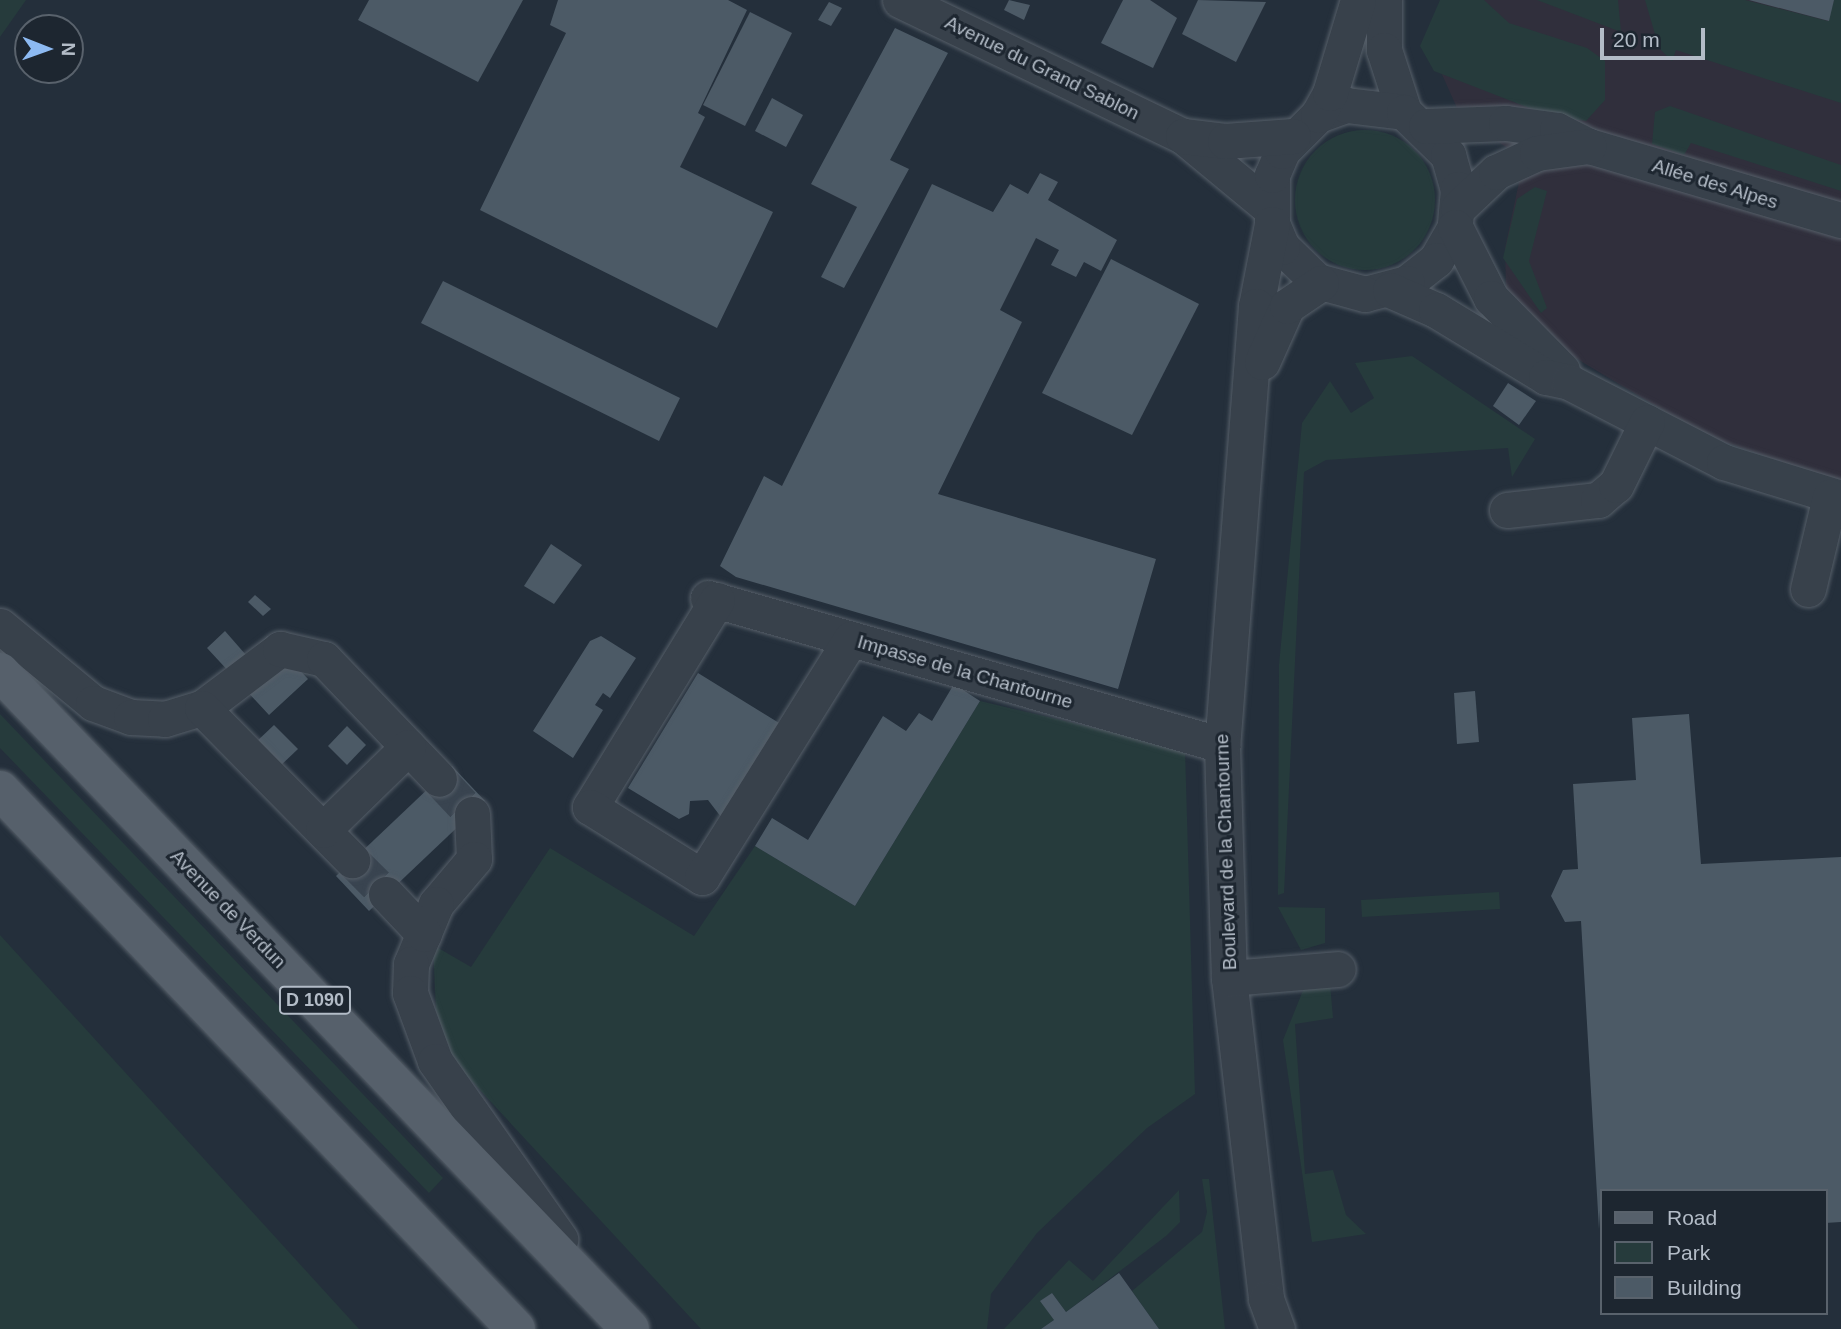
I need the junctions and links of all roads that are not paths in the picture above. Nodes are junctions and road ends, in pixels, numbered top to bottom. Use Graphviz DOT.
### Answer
graph roads {
  1 [pos="900,0"];
  2 [pos="1358,0"];
  3 [pos="1384,0"];
  4 [pos="1415,119"];
  5 [pos="1306,126"];
  6 [pos="1183,136"];
  7 [pos="1589,146"];
  8 [pos="1271,216"];
  9 [pos="1457,217"];
  10 [pos="1841,220"];
  11 [pos="1321,283"];
  12 [pos="1390,290"];
  13 [pos="1569,382"];
  14 [pos="1251,388"];
  15 [pos="1647,422"];
  16 [pos="1835,497"];
  17 [pos="1507,510"];
  18 [pos="1808,589"];
  19 [pos="0,626"];
  20 [pos="851,639"];
  21 [pos="0,672"];
  22 [pos="202,708"];
  23 [pos="1222,745"];
  24 [pos="408,747"];
  25 [pos="439,779"];
  26 [pos="0,790"];
  27 [pos="472,814"];
  28 [pos="323,830"];
  29 [pos="352,860"];
  30 [pos="386,894"];
  31 [pos="424,934"];
  32 [pos="1338,969"];
  33 [pos="1229,978"];
  34 [pos="619,1317"];
  35 [pos="1270,1324"];
  36 [pos="516,1329"];
  1 -- 6 [label="street, Avenue du Grand Sablon"];
  2 -- 5 [label="street"];
  3 -- 4 [label="street"];
  4 -- 5 [label="street"];
  4 -- 7 [label="street, Allée des Alpes"];
  4 -- 9 [label="street"];
  5 -- 6 [label="street, Avenue du Grand Sablon"];
  5 -- 8 [label="street"];
  6 -- 8 [label="street, Avenue du Grand Sablon"];
  7 -- 9 [label="street, Allée des Alpes"];
  7 -- 10 [label="street, Allée des Alpes"];
  8 -- 11 [label="street"];
  8 -- 14 [label="street, Boulevard de la Chantourne"];
  9 -- 12 [label="street"];
  9 -- 13 [label="street"];
  11 -- 12 [label="street"];
  11 -- 14 [label="street, Boulevard de la Chantourne"];
  12 -- 13 [label="street"];
  13 -- 15 [label="street"];
  14 -- 23 [label="street, Boulevard de la Chantourne"];
  15 -- 16 [label="street"];
  15 -- 17 [label="street"];
  16 -- 18 [label="street"];
  19 -- 22 [label="street"];
  20 -- 20 [label="street, Impasse de la Chantourne"];
  20 -- 23 [label="street, Impasse de la Chantourne"];
  21 -- 34 [label="main road, Avenue de Verdun / D 1090"];
  22 -- 24 [label="street"];
  22 -- 28 [label="street"];
  23 -- 33 [label="street, Boulevard de la Chantourne"];
  24 -- 25 [label="street"];
  24 -- 28 [label="street"];
  26 -- 36 [label="main road"];
  27 -- 31 [label="street"];
  28 -- 29 [label="street"];
  30 -- 31 [label="street"];
  31 -- 34 [label="street"];
  32 -- 33 [label="street"];
  33 -- 35 [label="street, Boulevard de la Chantourne"];
}
